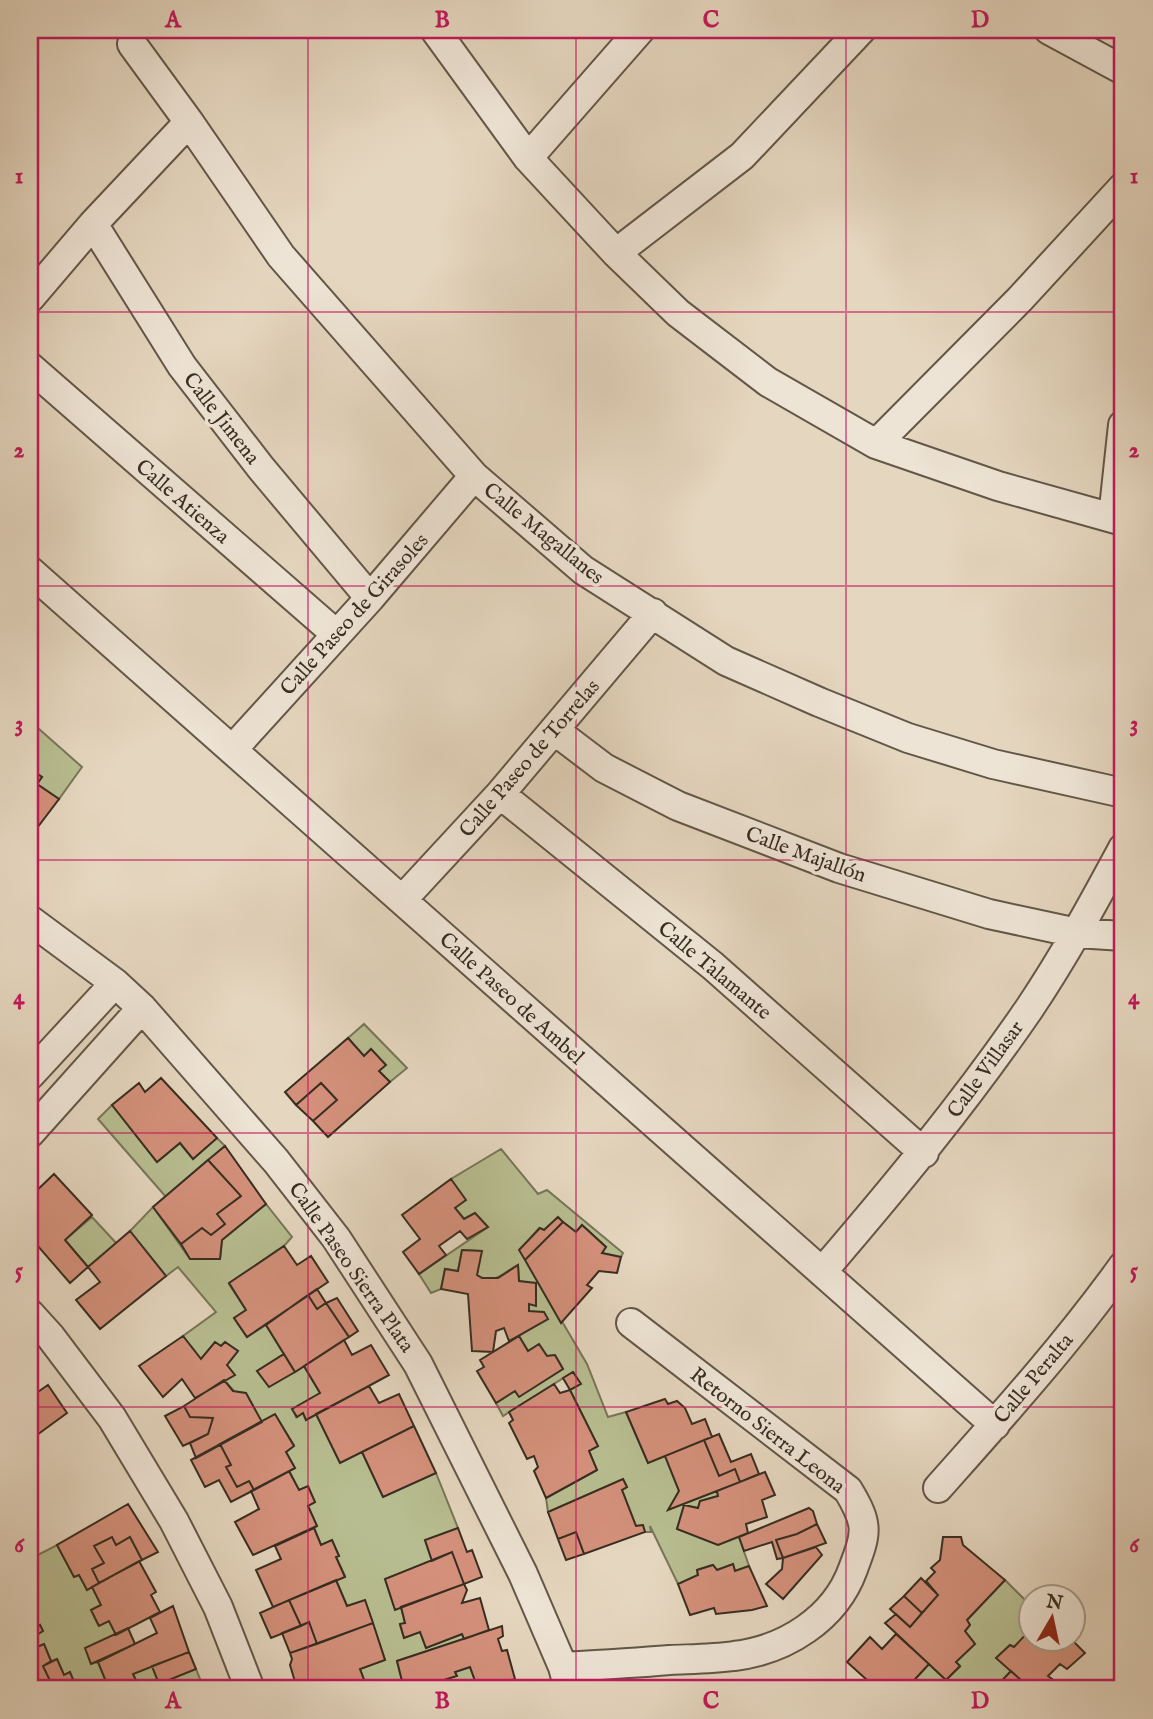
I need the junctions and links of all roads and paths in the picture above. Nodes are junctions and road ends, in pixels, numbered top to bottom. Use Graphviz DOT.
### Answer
graph roads {
  1 [pos="435,30"];
  2 [pos="640,30"];
  3 [pos="861,30"];
  4 [pos="1049,30"];
  5 [pos="132,44"];
  6 [pos="1123,70"];
  7 [pos="189,122"];
  8 [pos="528,158"];
  9 [pos="1123,187"];
  10 [pos="93,224"];
  11 [pos="616,253"];
  12 [pos="30,298"];
  13 [pos="30,367"];
  14 [pos="1123,425"];
  15 [pos="876,444"];
  16 [pos="474,476"];
  17 [pos="1118,520"];
  18 [pos="30,570"];
  19 [pos="370,598"];
  20 [pos="653,613"];
  21 [pos="336,634"];
  22 [pos="554,730"];
  23 [pos="232,750"];
  24 [pos="1123,793"];
  25 [pos="500,794"];
  26 [pos="1123,848"];
  27 [pos="402,900"];
  28 [pos="30,920"];
  29 [pos="1077,933"];
  30 [pos="1123,936"];
  31 [pos="115,983"];
  32 [pos="142,1008"];
  33 [pos="30,1075"];
  34 [pos="30,1133"];
  35 [pos="924,1153"];
  36 [pos="1123,1266"];
  37 [pos="822,1272"];
  38 [pos="30,1314"];
  39 [pos="631,1323"];
  40 [pos="995,1425"];
  41 [pos="938,1488"];
  42 [pos="566,1678"];
  43 [pos="250,1689"];
  1 -- 8 [label="street"];
  2 -- 8 [label="street"];
  3 -- 11 [label="street"];
  4 -- 6 [label="street"];
  5 -- 7 [label="street, Calle Magallanes"];
  7 -- 10 [label="street"];
  7 -- 16 [label="street, Calle Magallanes"];
  8 -- 11 [label="street"];
  9 -- 15 [label="street"];
  10 -- 12 [label="street"];
  10 -- 19 [label="street, Calle Jimena"];
  11 -- 15 [label="street"];
  13 -- 21 [label="street, Calle Atienza"];
  14 -- 17 [label="street"];
  15 -- 17 [label="street"];
  16 -- 19 [label="street, Calle Paseo de Girasoles"];
  16 -- 20 [label="street, Calle Magallanes"];
  18 -- 23 [label="street, Calle Paseo de Ambel"];
  19 -- 21 [label="street, Calle Paseo de Girasoles"];
  20 -- 22 [label="street, Calle Paseo de Torrelas"];
  20 -- 24 [label="street, Calle Magallanes"];
  21 -- 23 [label="street, Calle Paseo de Girasoles"];
  22 -- 25 [label="street, Calle Paseo de Torrelas"];
  22 -- 29 [label="street, Calle Majallón"];
  23 -- 27 [label="street, Calle Paseo de Ambel"];
  25 -- 27 [label="street, Calle Paseo de Torrelas"];
  25 -- 35 [label="street, Calle Talamante"];
  26 -- 29 [label="street, Calle Villasar"];
  27 -- 37 [label="street, Calle Paseo de Ambel"];
  28 -- 31 [label="street, Calle Paseo Sierra Plata"];
  29 -- 30 [label="street, Calle Majallón"];
  29 -- 35 [label="street, Calle Villasar"];
  31 -- 32 [label="street, Calle Paseo Sierra Plata"];
  31 -- 33 [label="street"];
  32 -- 34 [label="street"];
  32 -- 42 [label="street, Calle Paseo Sierra Plata"];
  35 -- 37 [label="street, Calle Villasar"];
  36 -- 40 [label="street, Calle Peralta"];
  37 -- 40 [label="street, Calle Paseo de Ambel"];
  38 -- 43 [label="street"];
  39 -- 42 [label="street, Retorno Sierra Leona"];
  40 -- 41 [label="street, Calle Peralta"];
}
